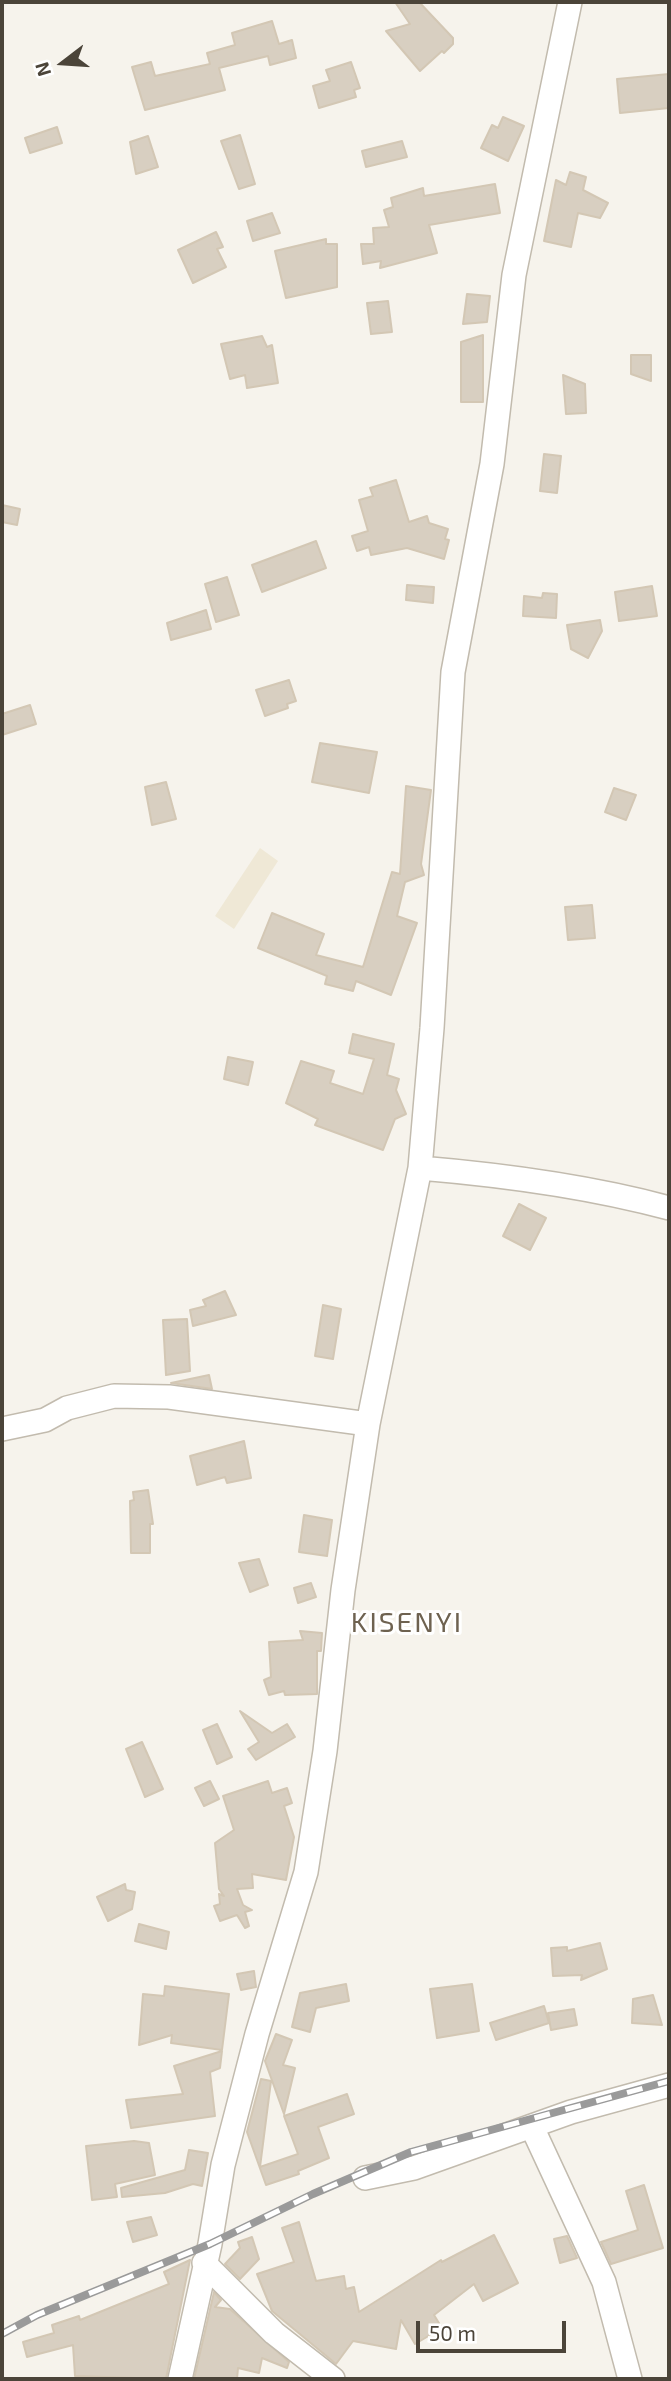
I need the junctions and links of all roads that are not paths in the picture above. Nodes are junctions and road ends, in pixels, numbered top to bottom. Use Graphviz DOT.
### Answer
graph roads {
  1 [pos="570,2"];
  2 [pos="420,1168"];
  3 [pos="669,1209"];
  4 [pos="368,1424"];
  5 [pos="2,1429"];
  6 [pos="669,2085"];
  7 [pos="532,2127"];
  8 [pos="365,2178"];
  9 [pos="205,2263"];
  10 [pos="180,2379"];
  11 [pos="333,2379"];
  12 [pos="630,2379"];
  1 -- 2 [label="street"];
  2 -- 3 [label="street"];
  2 -- 4 [label="street"];
  4 -- 5 [label="street"];
  4 -- 9 [label="street"];
  6 -- 7 [label="street"];
  7 -- 8 [label="street"];
  7 -- 12 [label="street"];
  9 -- 10 [label="street"];
  9 -- 11 [label="street"];
}
